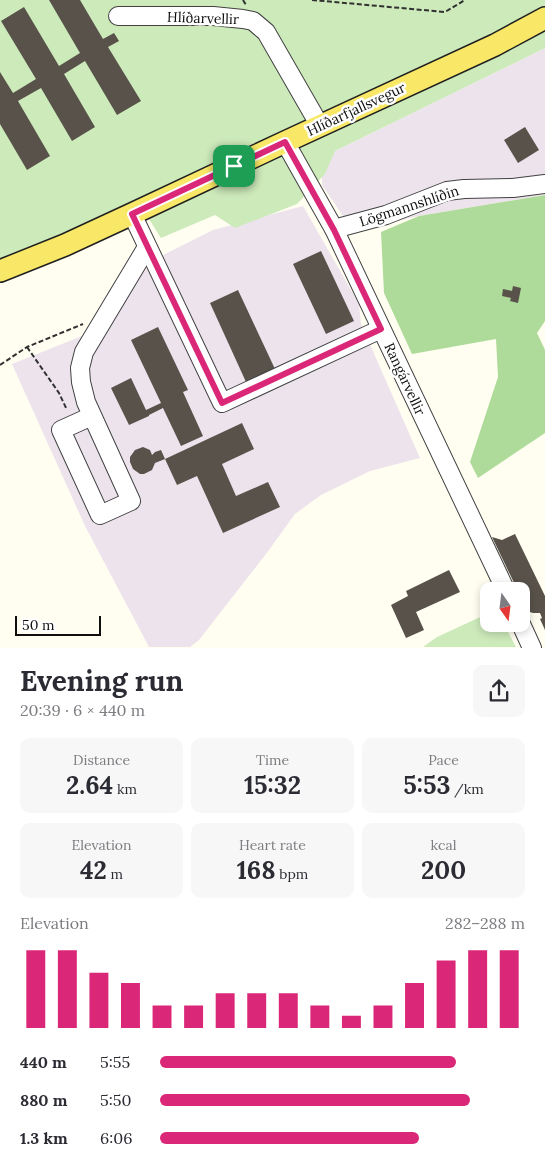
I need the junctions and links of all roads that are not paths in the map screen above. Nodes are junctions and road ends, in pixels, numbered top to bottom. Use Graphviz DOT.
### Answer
graph roads {
  1 [pos="118,16"];
  2 [pos="545,18"];
  3 [pos="320,126"];
  4 [pos="285,142"];
  5 [pos="545,184"];
  6 [pos="132,214"];
  7 [pos="334,230"];
  8 [pos="147,247"];
  9 [pos="0,271"];
  10 [pos="381,329"];
  11 [pos="92,416"];
  12 [pos="502,582"];
  13 [pos="525,632"];
  14 [pos="532,648"];
  1 -- 3 [label="street, Hlíðarvellir"];
  2 -- 3 [label="main road, Hlíðarfjallsvegur"];
  3 -- 4 [label="main road, Hlíðarfjallsvegur"];
  4 -- 6 [label="main road, Hlíðarfjallsvegur"];
  4 -- 7 [label="street, Rangárvellir"];
  5 -- 7 [label="street, Lögmannshlíðin"];
  6 -- 8 [label="street"];
  6 -- 9 [label="main road, Hlíðarfjallsvegur"];
  7 -- 10 [label="street, Rangárvellir"];
  8 -- 10 [label="street"];
  8 -- 11 [label="street"];
  10 -- 12 [label="street, Rangárvellir"];
  11 -- 11 [label="street"];
  13 -- 14 [label="street"];
}
